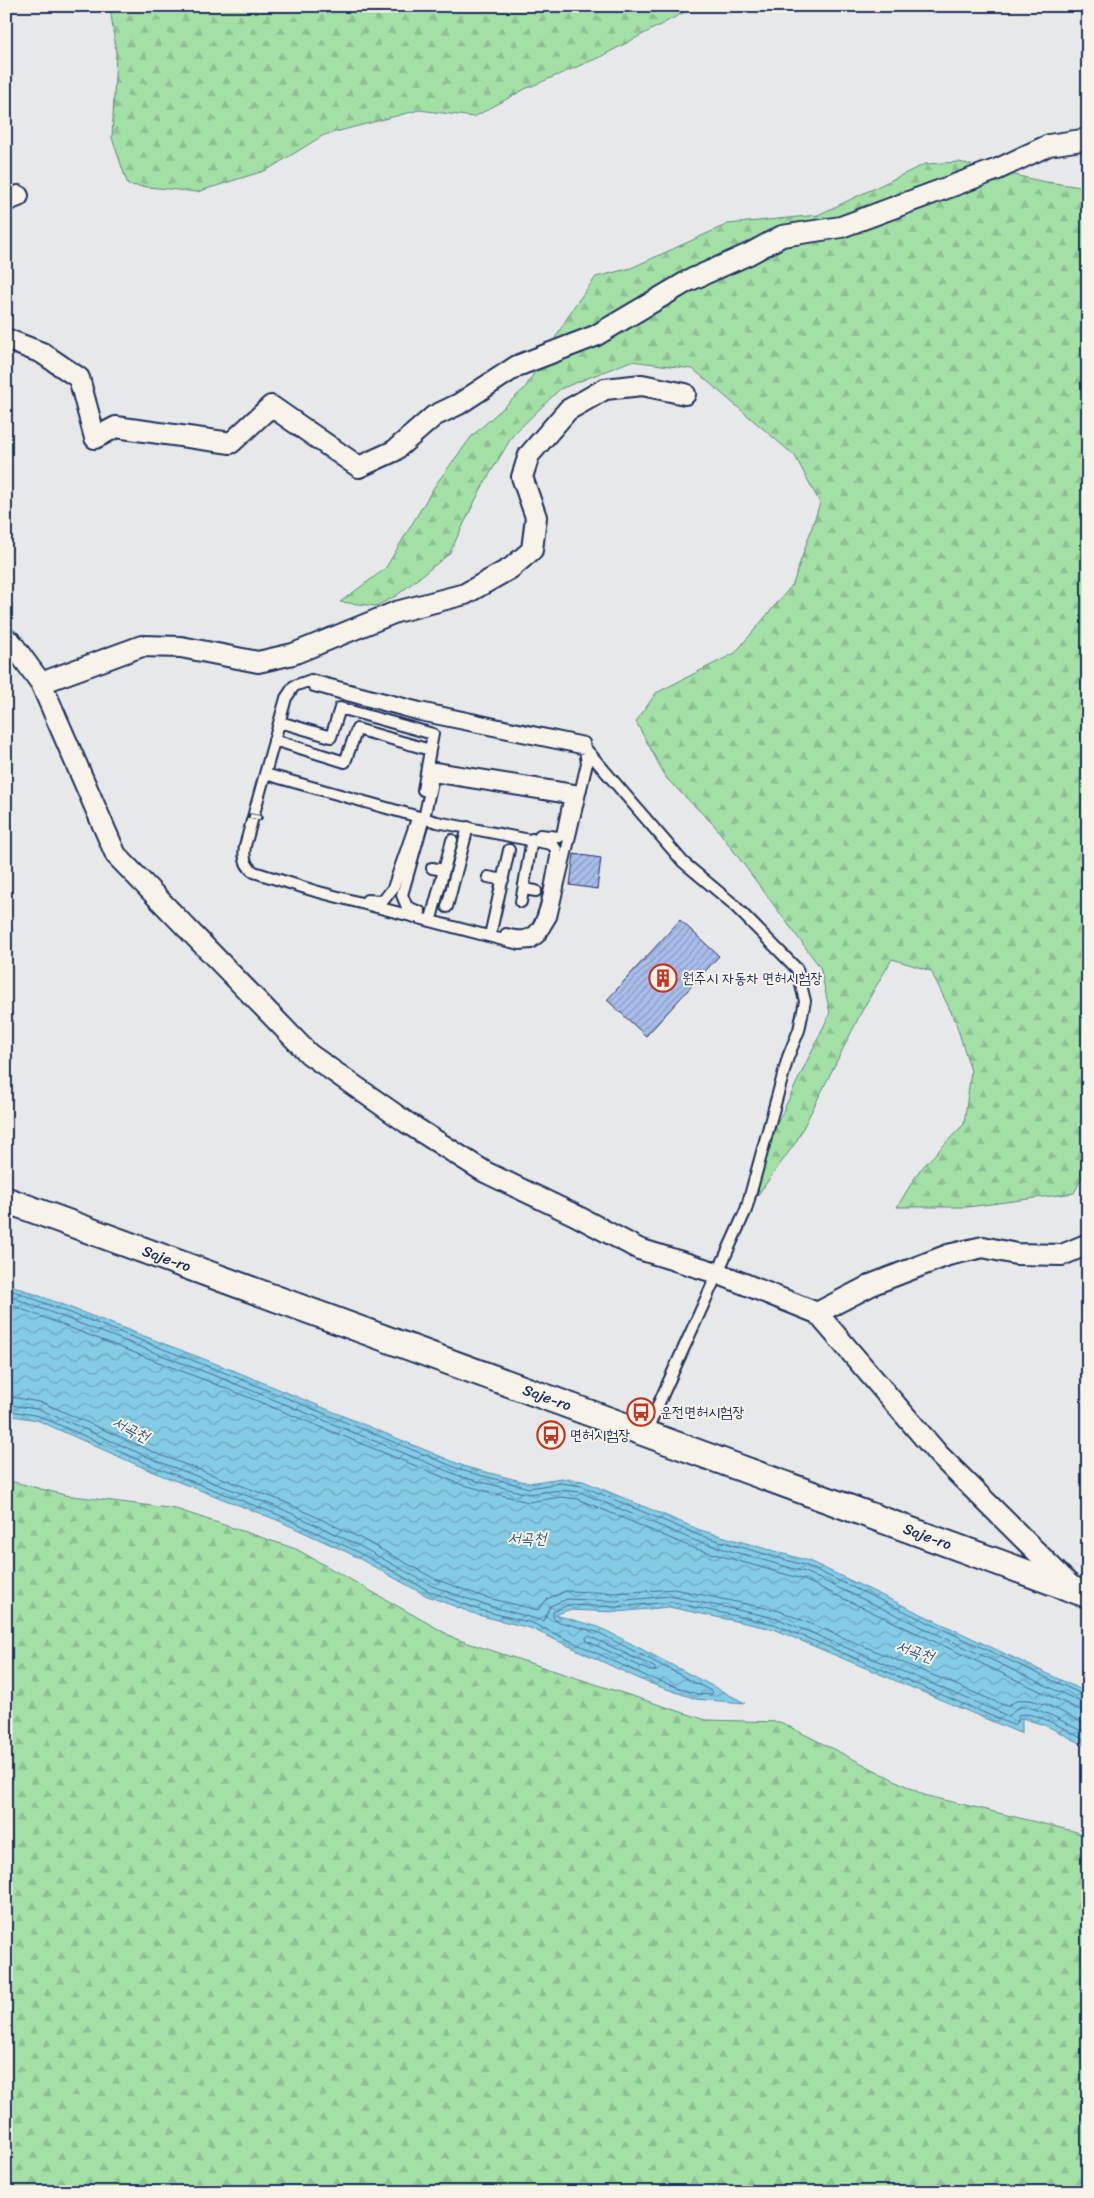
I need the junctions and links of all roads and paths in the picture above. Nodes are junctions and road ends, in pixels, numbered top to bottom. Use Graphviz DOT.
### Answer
graph roads {
  1 [pos="1088,139"];
  2 [pos="6,339"];
  3 [pos="685,394"];
  4 [pos="6,639"];
  5 [pos="41,683"];
  6 [pos="280,722"];
  7 [pos="274,740"];
  8 [pos="585,746"];
  9 [pos="430,750"];
  10 [pos="268,771"];
  11 [pos="574,795"];
  12 [pos="421,815"];
  13 [pos="468,827"];
  14 [pos="532,839"];
  15 [pos="452,840"];
  16 [pos="509,850"];
  17 [pos="432,868"];
  18 [pos="444,870"];
  19 [pos="488,878"];
  20 [pos="503,880"];
  21 [pos="524,889"];
  22 [pos="536,891"];
  23 [pos="521,902"];
  24 [pos="447,907"];
  25 [pos="432,916"];
  26 [pos="491,931"];
  27 [pos="6,1200"];
  28 [pos="1088,1244"];
  29 [pos="717,1273"];
  30 [pos="818,1313"];
  31 [pos="645,1434"];
  32 [pos="1081,1592"];
  1 -- 2 [label="street"];
  3 -- 5 [label="street"];
  4 -- 5 [label="street"];
  5 -- 29 [label="street"];
  6 -- 7 [label="lane"];
  6 -- 8 [label="lane"];
  6 -- 9 [label="lane"];
  7 -- 9 [label="lane"];
  7 -- 10 [label="lane"];
  8 -- 11 [label="lane"];
  8 -- 29 [label="lane"];
  9 -- 12 [label="lane"];
  10 -- 11 [label="lane"];
  10 -- 12 [label="lane"];
  10 -- 12 [label="lane"];
  11 -- 12 [label="lane"];
  11 -- 12 [label="lane"];
  12 -- 13 [label="lane"];
  12 -- 25 [label="lane"];
  13 -- 14 [label="lane"];
  13 -- 24 [label="lane"];
  14 -- 21 [label="lane"];
  14 -- 26 [label="lane"];
  15 -- 18 [label="lane"];
  16 -- 20 [label="lane"];
  17 -- 18 [label="lane"];
  18 -- 25 [label="lane"];
  19 -- 20 [label="lane"];
  20 -- 26 [label="lane"];
  21 -- 22 [label="lane"];
  21 -- 23 [label="lane"];
  25 -- 26 [label="lane"];
  27 -- 31 [label="street, Saje-ro"];
  28 -- 30 [label="street"];
  29 -- 30 [label="street"];
  29 -- 31 [label="lane"];
  30 -- 32 [label="street"];
  31 -- 32 [label="street, Saje-ro"];
}
